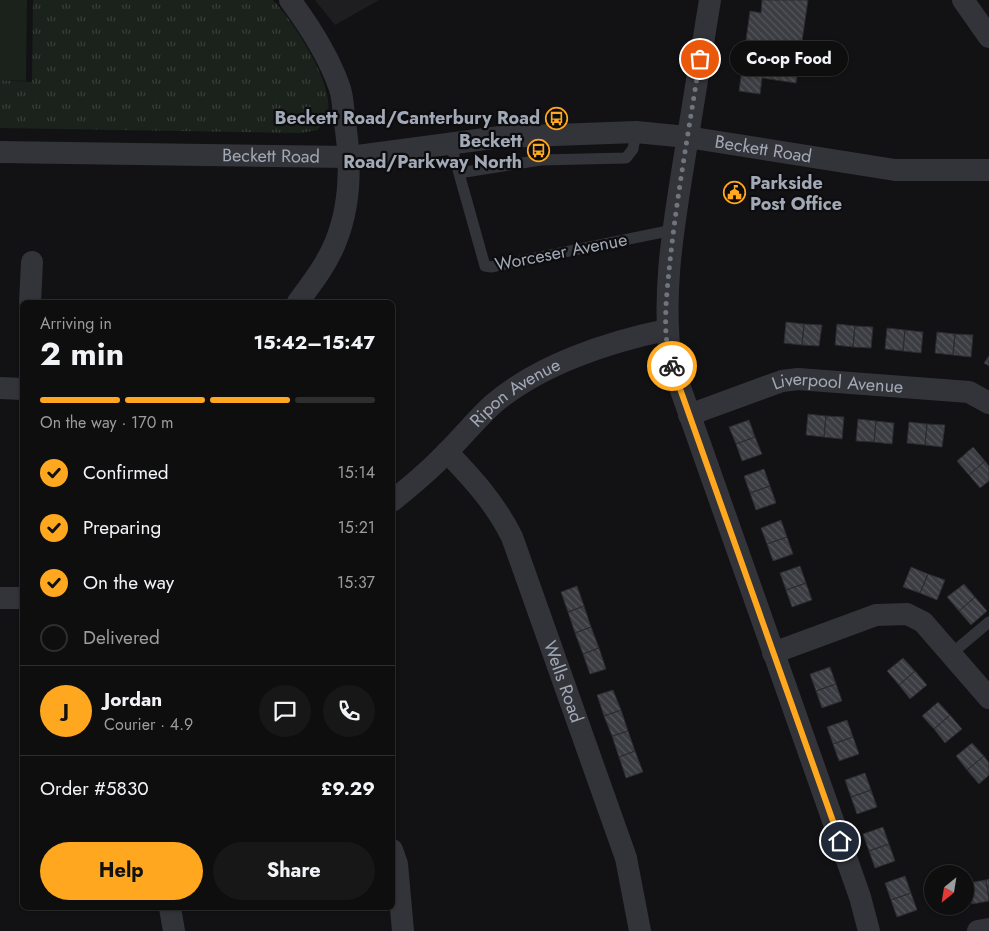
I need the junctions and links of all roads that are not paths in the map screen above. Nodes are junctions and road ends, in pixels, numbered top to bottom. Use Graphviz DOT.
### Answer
graph roads {
  1 [pos="290,0"];
  2 [pos="710,0"];
  3 [pos="963,0"];
  4 [pos="989,37"];
  5 [pos="636,132"];
  6 [pos="688,137"];
  7 [pos="451,145"];
  8 [pos="0,152"];
  9 [pos="350,157"];
  10 [pos="989,170"];
  11 [pos="459,173"];
  12 [pos="673,230"];
  13 [pos="32,262"];
  14 [pos="30,300"];
  15 [pos="300,300"];
  16 [pos="666,330"];
  17 [pos="0,388"];
  18 [pos="20,388"];
  19 [pos="989,403"];
  20 [pos="689,415"];
  21 [pos="447,452"];
  22 [pos="395,498"];
  23 [pos="0,598"];
  24 [pos="20,598"];
  25 [pos="989,622"];
  26 [pos="773,653"];
  27 [pos="951,654"];
  28 [pos="989,698"];
  29 [pos="395,858"];
  30 [pos="170,910"];
  31 [pos="989,929"];
  32 [pos="174,931"];
  33 [pos="403,931"];
  34 [pos="640,931"];
  35 [pos="869,931"];
  36 [pos="978,931"];
  1 -- 9 [label="street"];
  2 -- 6 [label="street"];
  3 -- 4 [label="street"];
  5 -- 6 [label="street, Beckett Road"];
  5 -- 7 [label="street, Beckett Road"];
  5 -- 11 [label="lane"];
  6 -- 10 [label="street, Beckett Road"];
  6 -- 12 [label="street"];
  7 -- 9 [label="street, Beckett Road"];
  7 -- 11 [label="lane, Worceser Avenue"];
  8 -- 9 [label="street, Beckett Road"];
  9 -- 15 [label="street"];
  11 -- 12 [label="lane, Worceser Avenue"];
  12 -- 16 [label="street"];
  13 -- 14 [label="street"];
  16 -- 20 [label="street"];
  16 -- 21 [label="street, Ripon Avenue"];
  17 -- 18 [label="street"];
  19 -- 20 [label="street, Liverpool Avenue"];
  20 -- 26 [label="street"];
  21 -- 22 [label="street, Ripon Avenue"];
  21 -- 34 [label="street, Wells Road"];
  23 -- 24 [label="street"];
  25 -- 27 [label="lane"];
  26 -- 27 [label="street"];
  26 -- 35 [label="street"];
  27 -- 28 [label="street"];
  29 -- 33 [label="street"];
  30 -- 32 [label="street"];
  31 -- 36 [label="street"];
}
